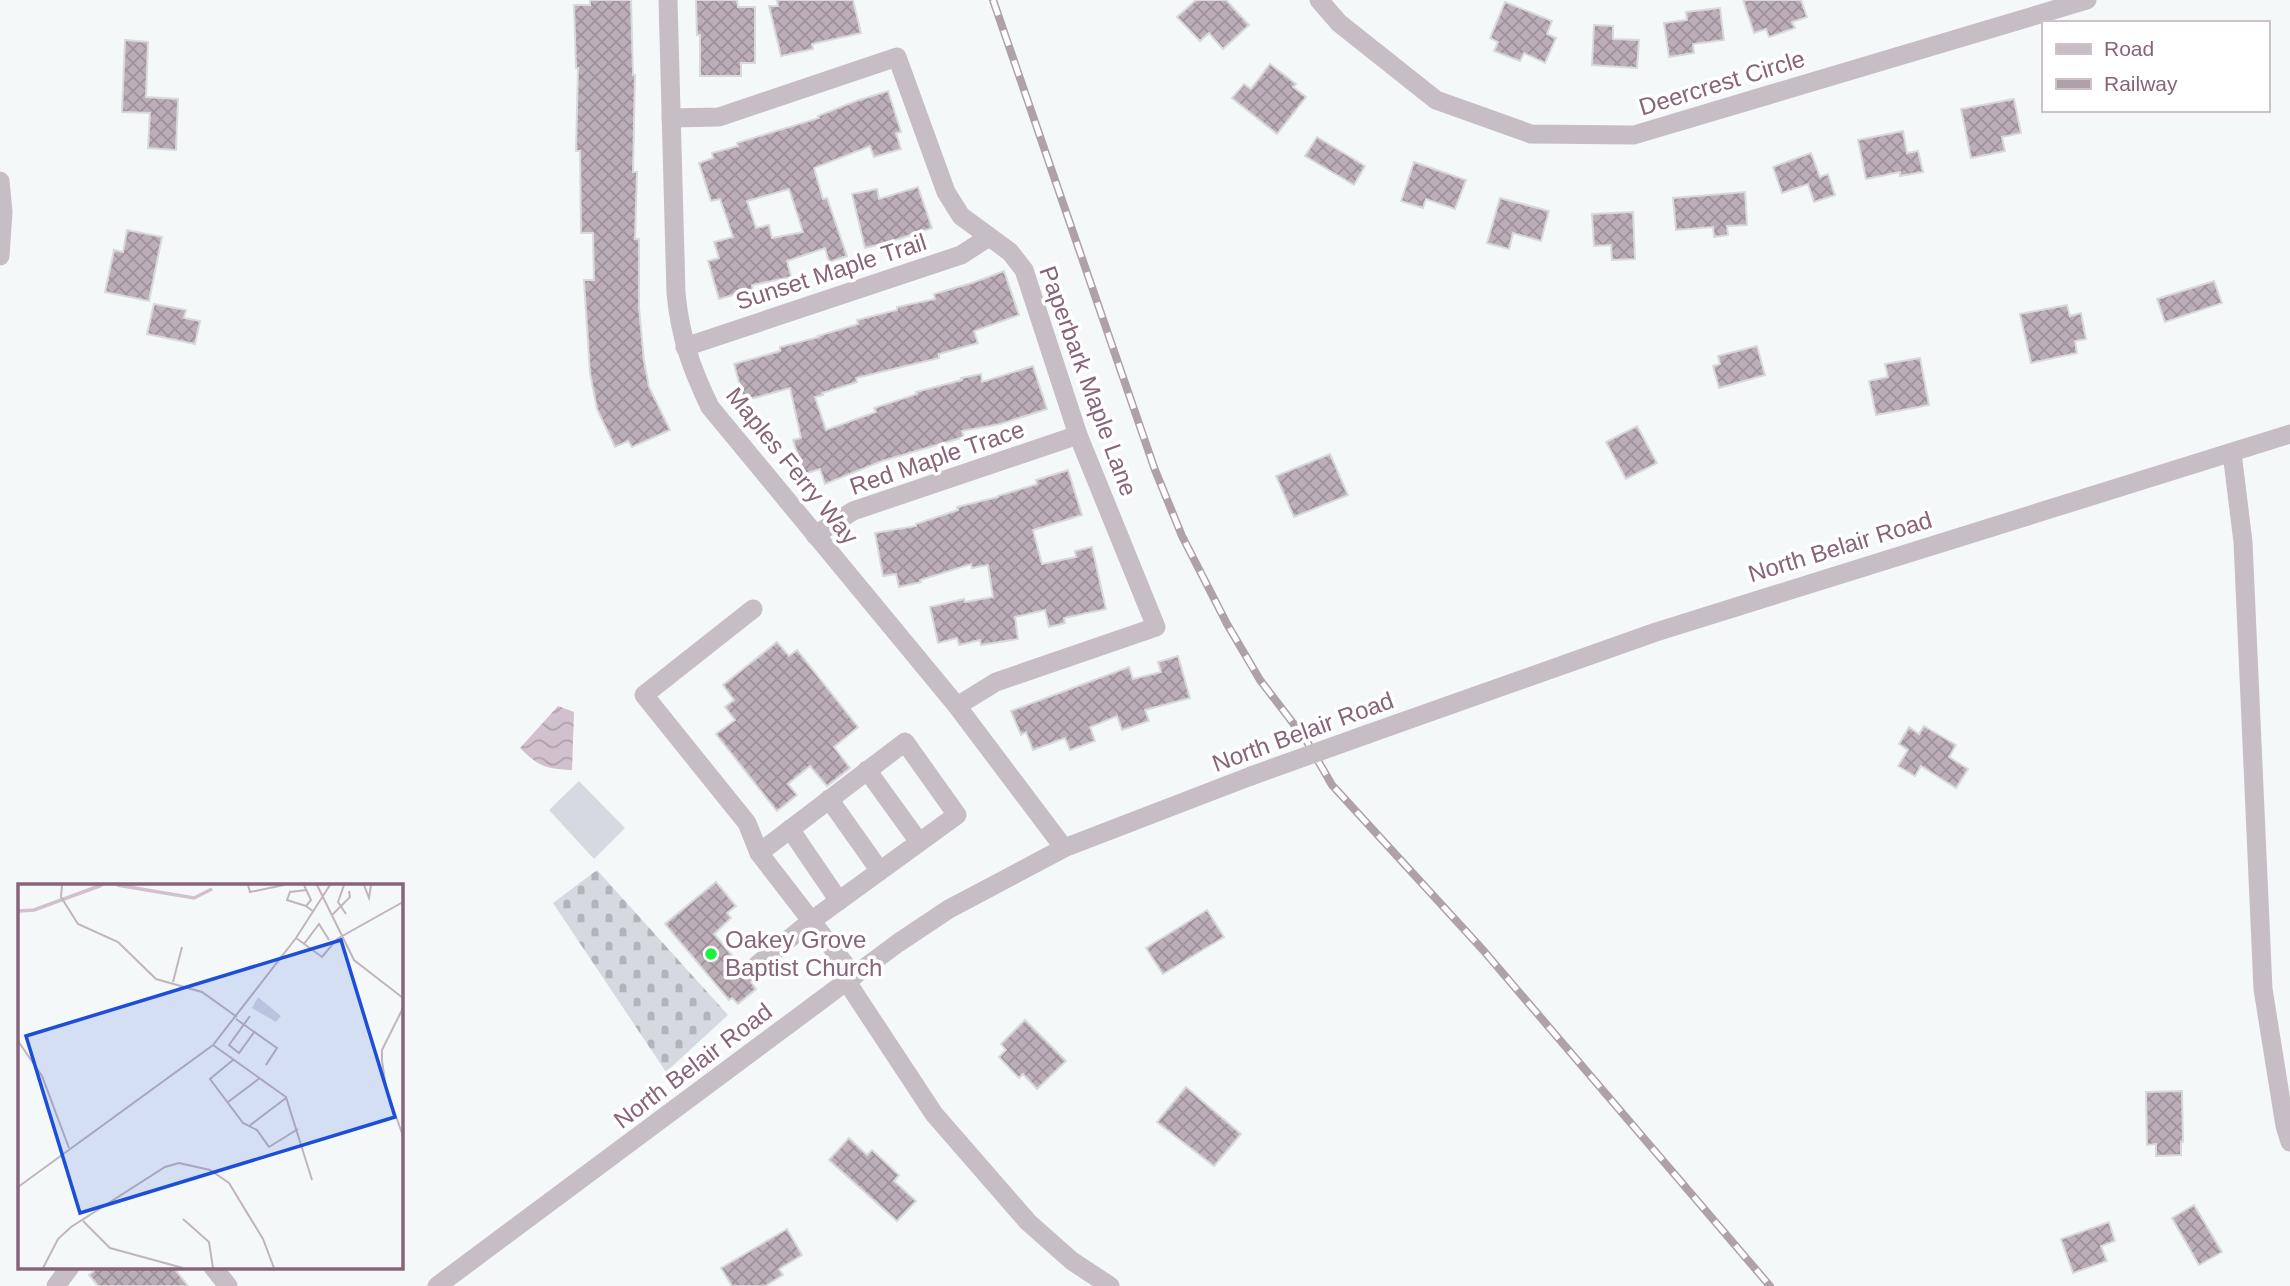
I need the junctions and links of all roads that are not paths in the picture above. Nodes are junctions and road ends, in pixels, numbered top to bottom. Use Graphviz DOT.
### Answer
graph roads {
  1 [pos="668,0"];
  2 [pos="1319,0"];
  3 [pos="2087,0"];
  4 [pos="671,118"];
  5 [pos="0,181"];
  6 [pos="989,237"];
  7 [pos="0,256"];
  8 [pos="685,347"];
  9 [pos="2290,434"];
  10 [pos="1078,435"];
  11 [pos="2232,453"];
  12 [pos="815,535"];
  13 [pos="753,609"];
  14 [pos="957,706"];
  15 [pos="867,770"];
  16 [pos="829,799"];
  17 [pos="790,829"];
  18 [pos="919,842"];
  19 [pos="1064,848"];
  20 [pos="759,853"];
  21 [pos="880,871"];
  22 [pos="839,901"];
  23 [pos="811,921"];
  24 [pos="757,965"];
  25 [pos="851,979"];
  26 [pos="2290,1142"];
  27 [pos="69,1268"];
  28 [pos="214,1268"];
  29 [pos="56,1286"];
  30 [pos="228,1286"];
  31 [pos="437,1286"];
  32 [pos="1110,1286"];
  1 -- 4 [label="street, Maples Ferry Way"];
  2 -- 3 [label="street, Deercrest Circle"];
  4 -- 6 [label="street, Paperbark Maple Lane"];
  4 -- 8 [label="street, Maples Ferry Way"];
  5 -- 7 [label="street"];
  6 -- 8 [label="street, Sunset Maple Trail"];
  6 -- 10 [label="street, Paperbark Maple Lane"];
  8 -- 12 [label="street, Maples Ferry Way"];
  9 -- 11 [label="street, North Belair Road"];
  10 -- 12 [label="street, Red Maple Trace"];
  10 -- 14 [label="street, Paperbark Maple Lane"];
  11 -- 19 [label="street, North Belair Road, bridge"];
  11 -- 26 [label="street"];
  12 -- 14 [label="street, Maples Ferry Way"];
  13 -- 20 [label="street"];
  14 -- 19 [label="street, Maples Ferry Way"];
  15 -- 16 [label="street"];
  15 -- 18 [label="street"];
  15 -- 18 [label="street"];
  16 -- 17 [label="street"];
  16 -- 21 [label="street"];
  17 -- 20 [label="street"];
  17 -- 22 [label="street"];
  18 -- 21 [label="street"];
  19 -- 25 [label="street, North Belair Road"];
  20 -- 23 [label="street"];
  21 -- 22 [label="street"];
  22 -- 23 [label="street"];
  23 -- 24 [label="street"];
  23 -- 25 [label="street"];
  25 -- 31 [label="street, North Belair Road"];
  25 -- 32 [label="street"];
  27 -- 29 [label="street"];
  28 -- 30 [label="street"];
}
